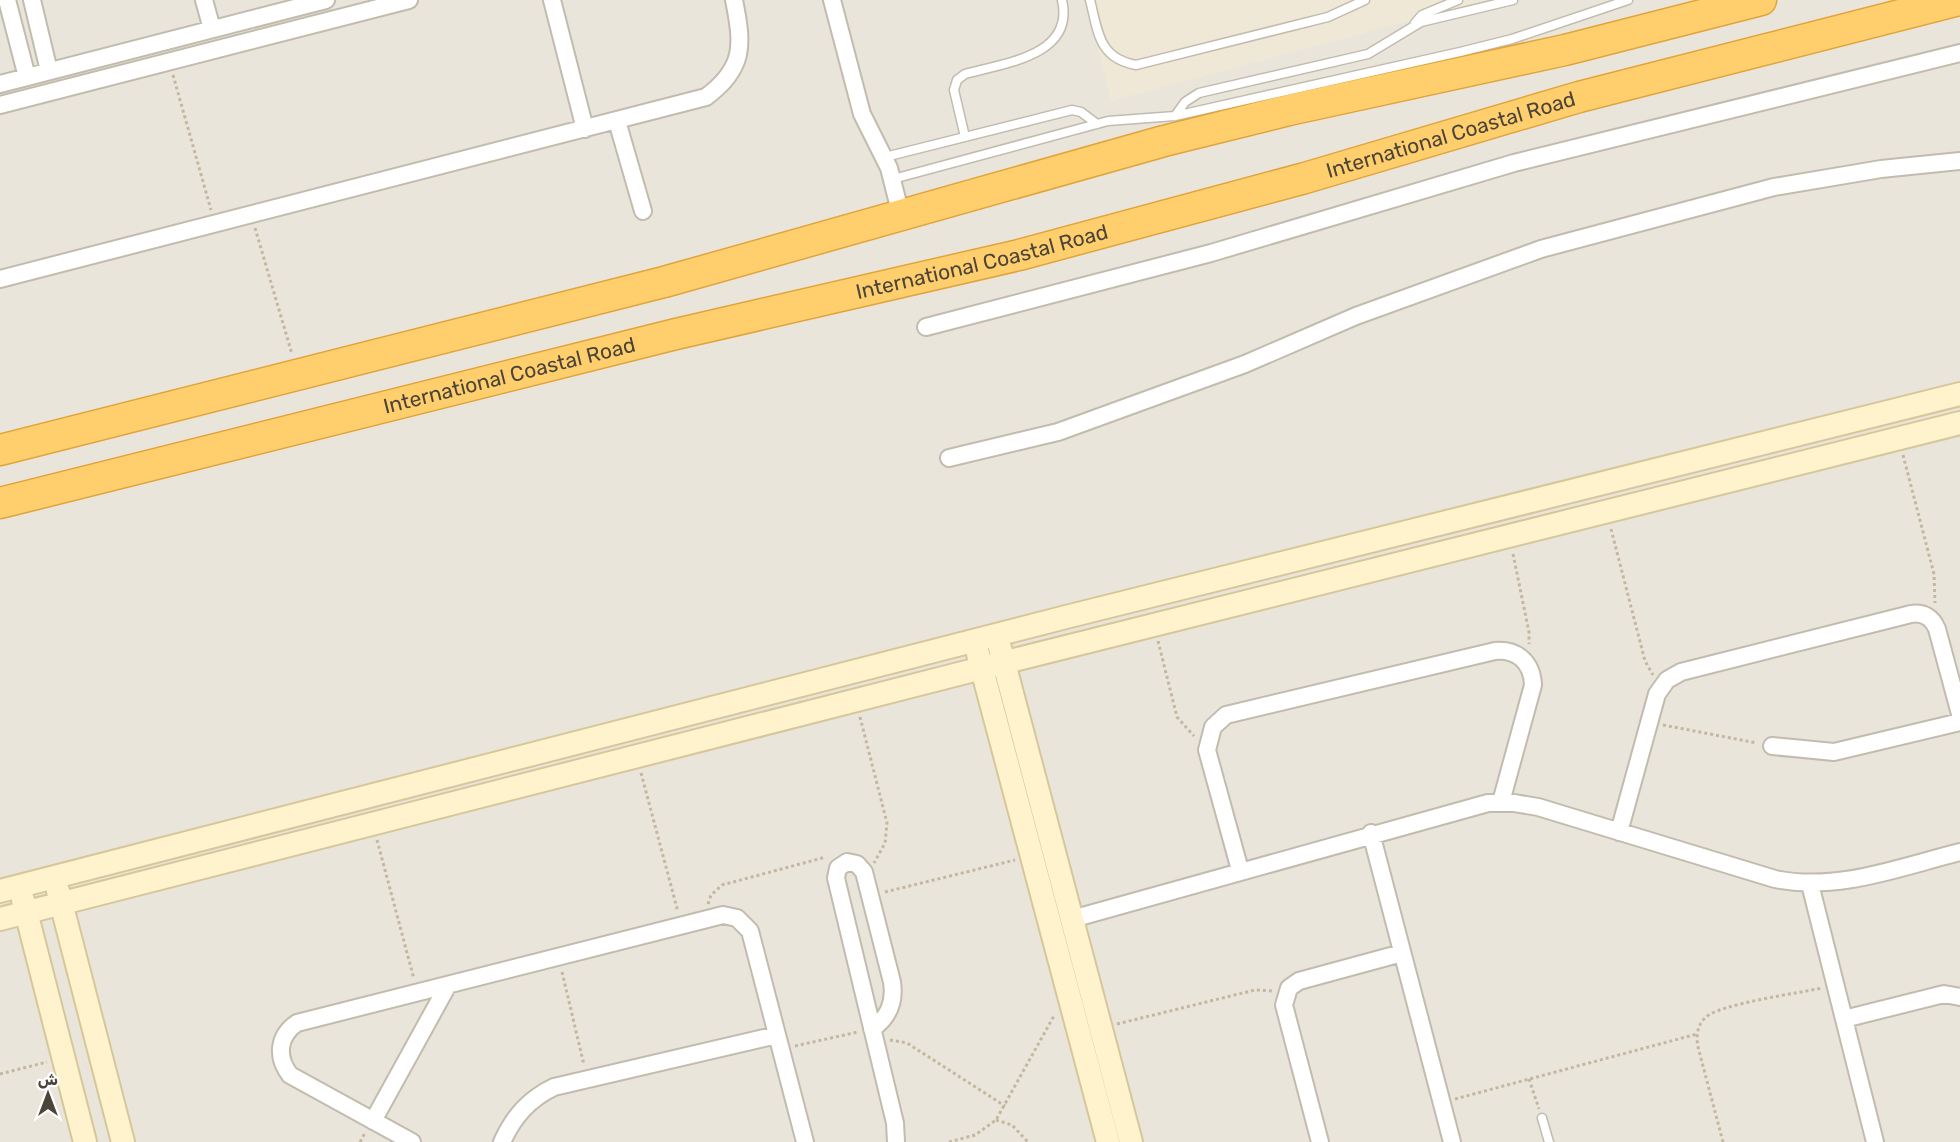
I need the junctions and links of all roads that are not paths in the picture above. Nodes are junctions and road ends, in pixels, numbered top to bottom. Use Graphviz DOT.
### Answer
graph roads {
  1 [pos="8,0"];
  2 [pos="32,0"];
  3 [pos="204,0"];
  4 [pos="326,0"];
  5 [pos="409,0"];
  6 [pos="552,0"];
  7 [pos="734,0"];
  8 [pos="832,0"];
  9 [pos="1062,0"];
  10 [pos="1090,0"];
  11 [pos="1365,0"];
  12 [pos="1458,0"];
  13 [pos="1512,0"];
  14 [pos="1628,0"];
  15 [pos="1761,0"];
  16 [pos="1959,0"];
  17 [pos="1413,26"];
  18 [pos="212,29"];
  19 [pos="1960,53"];
  20 [pos="50,71"];
  21 [pos="27,77"];
  22 [pos="0,84"];
  23 [pos="0,105"];
  24 [pos="1175,116"];
  25 [pos="617,121"];
  26 [pos="1097,124"];
  27 [pos="585,129"];
  28 [pos="965,137"];
  29 [pos="885,157"];
  30 [pos="1960,161"];
  31 [pos="893,179"];
  32 [pos="643,211"];
  33 [pos="901,215"];
  34 [pos="0,279"];
  35 [pos="926,327"];
  36 [pos="1960,393"];
  37 [pos="1960,423"];
  38 [pos="0,450"];
  39 [pos="949,458"];
  40 [pos="0,503"];
  41 [pos="997,635"];
  42 [pos="974,641"];
  43 [pos="1004,663"];
  44 [pos="982,668"];
  45 [pos="1960,714"];
  46 [pos="1960,722"];
  47 [pos="1772,746"];
  48 [pos="1501,802"];
  49 [pos="1619,832"];
  50 [pos="1371,833"];
  51 [pos="1960,852"];
  52 [pos="1240,870"];
  53 [pos="56,877"];
  54 [pos="1810,884"];
  55 [pos="10,889"];
  56 [pos="61,903"];
  57 [pos="26,912"];
  58 [pos="0,919"];
  59 [pos="1072,919"];
  60 [pos="1402,953"];
  61 [pos="447,985"];
  62 [pos="1960,998"];
  63 [pos="1844,1019"];
  64 [pos="874,1037"];
  65 [pos="779,1042"];
  66 [pos="1542,1118"];
  67 [pos="373,1121"];
  68 [pos="85,1142"];
  69 [pos="123,1142"];
  70 [pos="412,1142"];
  71 [pos="502,1142"];
  72 [pos="805,1142"];
  73 [pos="896,1142"];
  74 [pos="1108,1142"];
  75 [pos="1131,1142"];
  76 [pos="1320,1142"];
  77 [pos="1452,1142"];
  78 [pos="1549,1142"];
  79 [pos="1875,1142"];
  1 -- 21 [label="street"];
  2 -- 20 [label="street"];
  3 -- 18 [label="street"];
  4 -- 18 [label="street"];
  5 -- 23 [label="street"];
  6 -- 27 [label="street"];
  7 -- 25 [label="street"];
  8 -- 29 [label="street"];
  9 -- 28 [label="lane"];
  10 -- 11 [label="lane"];
  12 -- 17 [label="lane"];
  13 -- 17 [label="lane"];
  14 -- 24 [label="lane"];
  15 -- 33 [label="highway"];
  16 -- 40 [label="highway, International Coastal Road"];
  17 -- 24 [label="lane"];
  18 -- 20 [label="street"];
  19 -- 35 [label="street"];
  20 -- 21 [label="street"];
  21 -- 22 [label="street"];
  24 -- 26 [label="lane"];
  25 -- 27 [label="street"];
  25 -- 32 [label="street"];
  26 -- 28 [label="lane"];
  26 -- 31 [label="lane"];
  27 -- 34 [label="street"];
  28 -- 29 [label="lane"];
  29 -- 31 [label="street"];
  30 -- 39 [label="street"];
  31 -- 33 [label="street"];
  33 -- 38 [label="highway"];
  36 -- 41 [label="main road"];
  37 -- 43 [label="main road"];
  41 -- 42 [label="main road"];
  41 -- 43 [label="main road"];
  42 -- 44 [label="main road"];
  42 -- 53 [label="main road"];
  43 -- 44 [label="main road"];
  43 -- 59 [label="main road"];
  44 -- 56 [label="main road"];
  44 -- 74 [label="main road"];
  45 -- 49 [label="street"];
  46 -- 47 [label="street"];
  48 -- 49 [label="street"];
  48 -- 50 [label="street"];
  48 -- 52 [label="street"];
  49 -- 54 [label="street"];
  50 -- 52 [label="street"];
  50 -- 60 [label="street"];
  51 -- 54 [label="street"];
  52 -- 59 [label="street"];
  53 -- 55 [label="main road"];
  53 -- 56 [label="main road"];
  54 -- 63 [label="street"];
  55 -- 57 [label="main road"];
  56 -- 57 [label="main road"];
  56 -- 69 [label="main road"];
  57 -- 58 [label="main road"];
  57 -- 68 [label="main road"];
  59 -- 75 [label="main road"];
  60 -- 76 [label="street"];
  60 -- 77 [label="street"];
  61 -- 65 [label="street"];
  61 -- 67 [label="street"];
  61 -- 67 [label="street"];
  62 -- 63 [label="street"];
  63 -- 79 [label="street"];
  64 -- 64 [label="street"];
  64 -- 73 [label="street"];
  65 -- 71 [label="street"];
  65 -- 72 [label="street"];
  66 -- 78 [label="lane"];
  67 -- 70 [label="street"];
}
